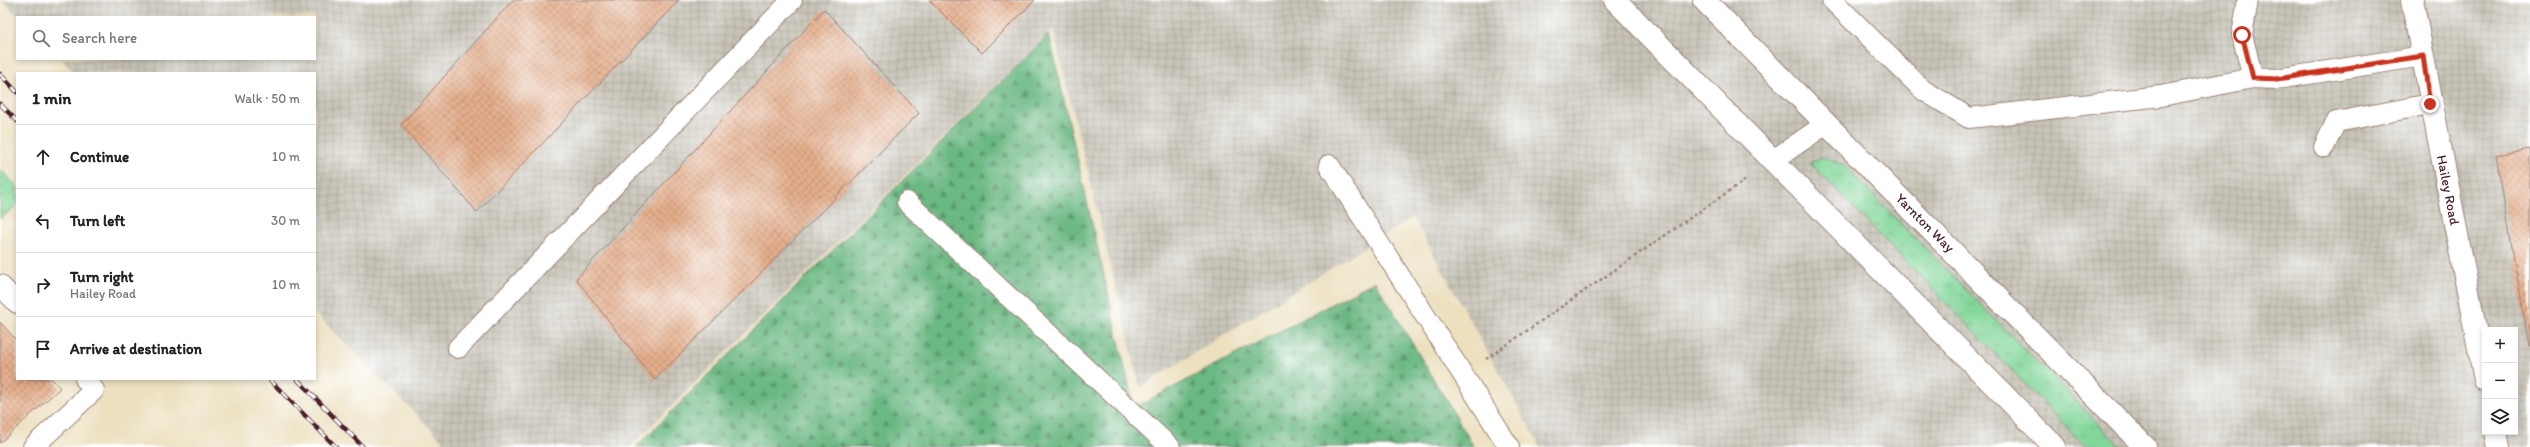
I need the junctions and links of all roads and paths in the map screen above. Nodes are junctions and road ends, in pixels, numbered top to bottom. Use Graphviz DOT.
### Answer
graph roads {
  1 [pos="792,0"];
  2 [pos="1614,0"];
  3 [pos="1704,0"];
  4 [pos="1832,0"];
  5 [pos="2248,0"];
  6 [pos="2412,0"];
  7 [pos="2423,56"];
  8 [pos="2253,78"];
  9 [pos="2430,104"];
  10 [pos="1826,124"];
  11 [pos="2324,147"];
  12 [pos="1772,161"];
  13 [pos="1329,165"];
  14 [pos="907,202"];
  15 [pos="0,284"];
  16 [pos="16,302"];
  17 [pos="458,348"];
  18 [pos="2482,365"];
  19 [pos="1463,375"];
  20 [pos="86,380"];
  21 [pos="2496,435"];
  22 [pos="33,447"];
  23 [pos="1170,447"];
  24 [pos="1509,447"];
  25 [pos="2055,447"];
  26 [pos="2145,447"];
  27 [pos="2498,447"];
  1 -- 17 [label="lane"];
  2 -- 12 [label="street"];
  3 -- 10 [label="street, Yarnton Way"];
  4 -- 8 [label="lane"];
  5 -- 8 [label="lane"];
  6 -- 7 [label="street, Hailey Road"];
  7 -- 8 [label="lane"];
  7 -- 9 [label="street, Hailey Road"];
  9 -- 11 [label="lane"];
  9 -- 18 [label="street, Hailey Road"];
  10 -- 12 [label="lane"];
  10 -- 26 [label="street, Yarnton Way"];
  12 -- 19 [label="path"];
  12 -- 25 [label="street"];
  13 -- 19 [label="lane"];
  14 -- 23 [label="lane"];
  15 -- 16 [label="lane"];
  19 -- 24 [label="lane"];
  20 -- 22 [label="lane"];
  21 -- 27 [label="street"];
}
